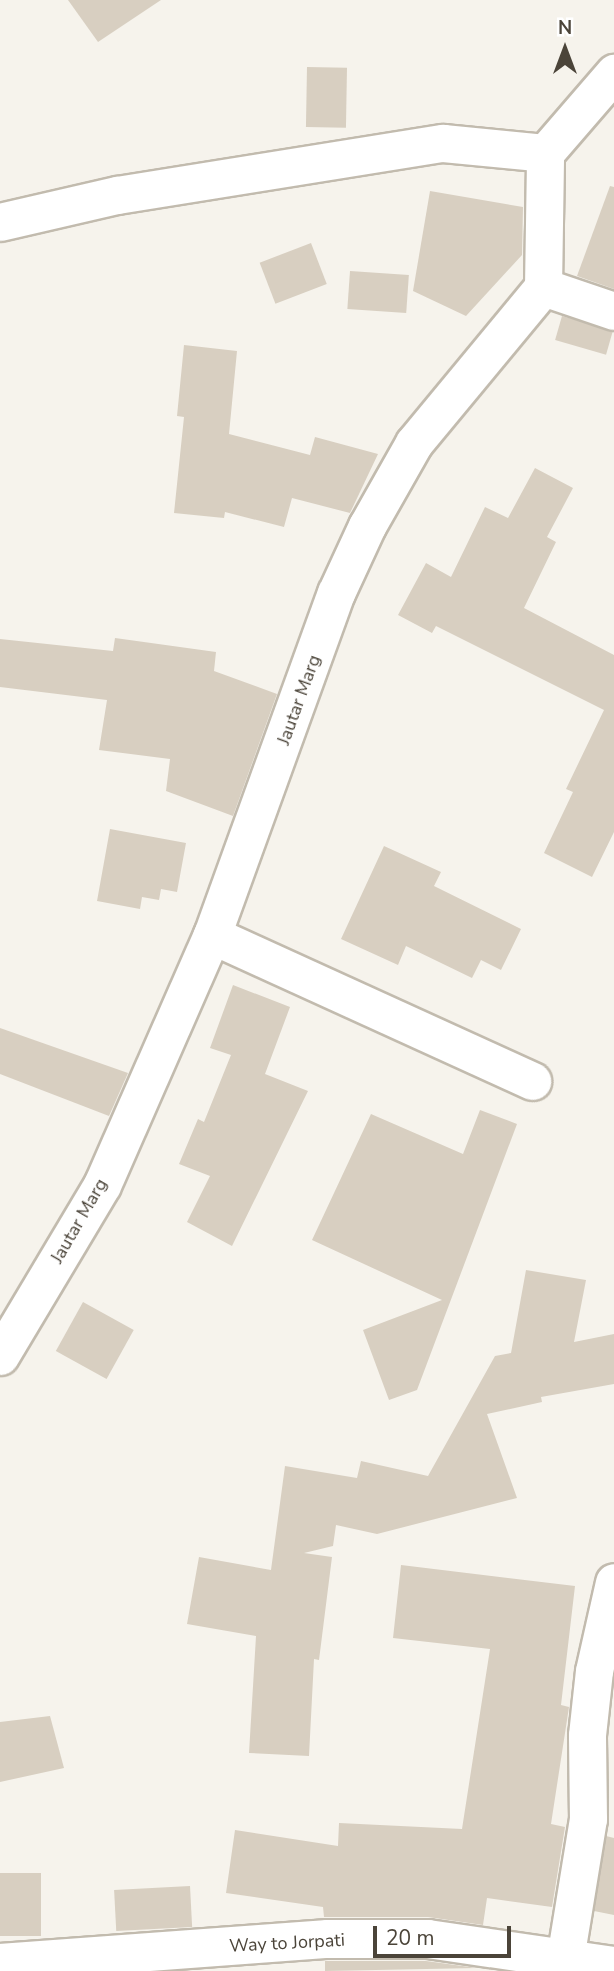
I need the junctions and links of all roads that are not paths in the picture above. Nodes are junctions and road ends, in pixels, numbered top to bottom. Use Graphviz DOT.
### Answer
graph roads {
  1 [pos="614,73"];
  2 [pos="545,153"];
  3 [pos="0,222"];
  4 [pos="543,287"];
  5 [pos="614,311"];
  6 [pos="212,936"];
  7 [pos="531,1081"];
  8 [pos="0,1356"];
  9 [pos="614,1581"];
  10 [pos="565,1959"];
  11 [pos="0,1963"];
  12 [pos="614,1966"];
  1 -- 2 [label="street"];
  2 -- 3 [label="street"];
  2 -- 4 [label="street"];
  4 -- 5 [label="street"];
  4 -- 6 [label="street, Jautar Marg"];
  6 -- 7 [label="street"];
  6 -- 8 [label="street, Jautar Marg"];
  9 -- 10 [label="street"];
  10 -- 11 [label="street, Way to Jorpati"];
  10 -- 12 [label="street, Way to Jorpati"];
}
